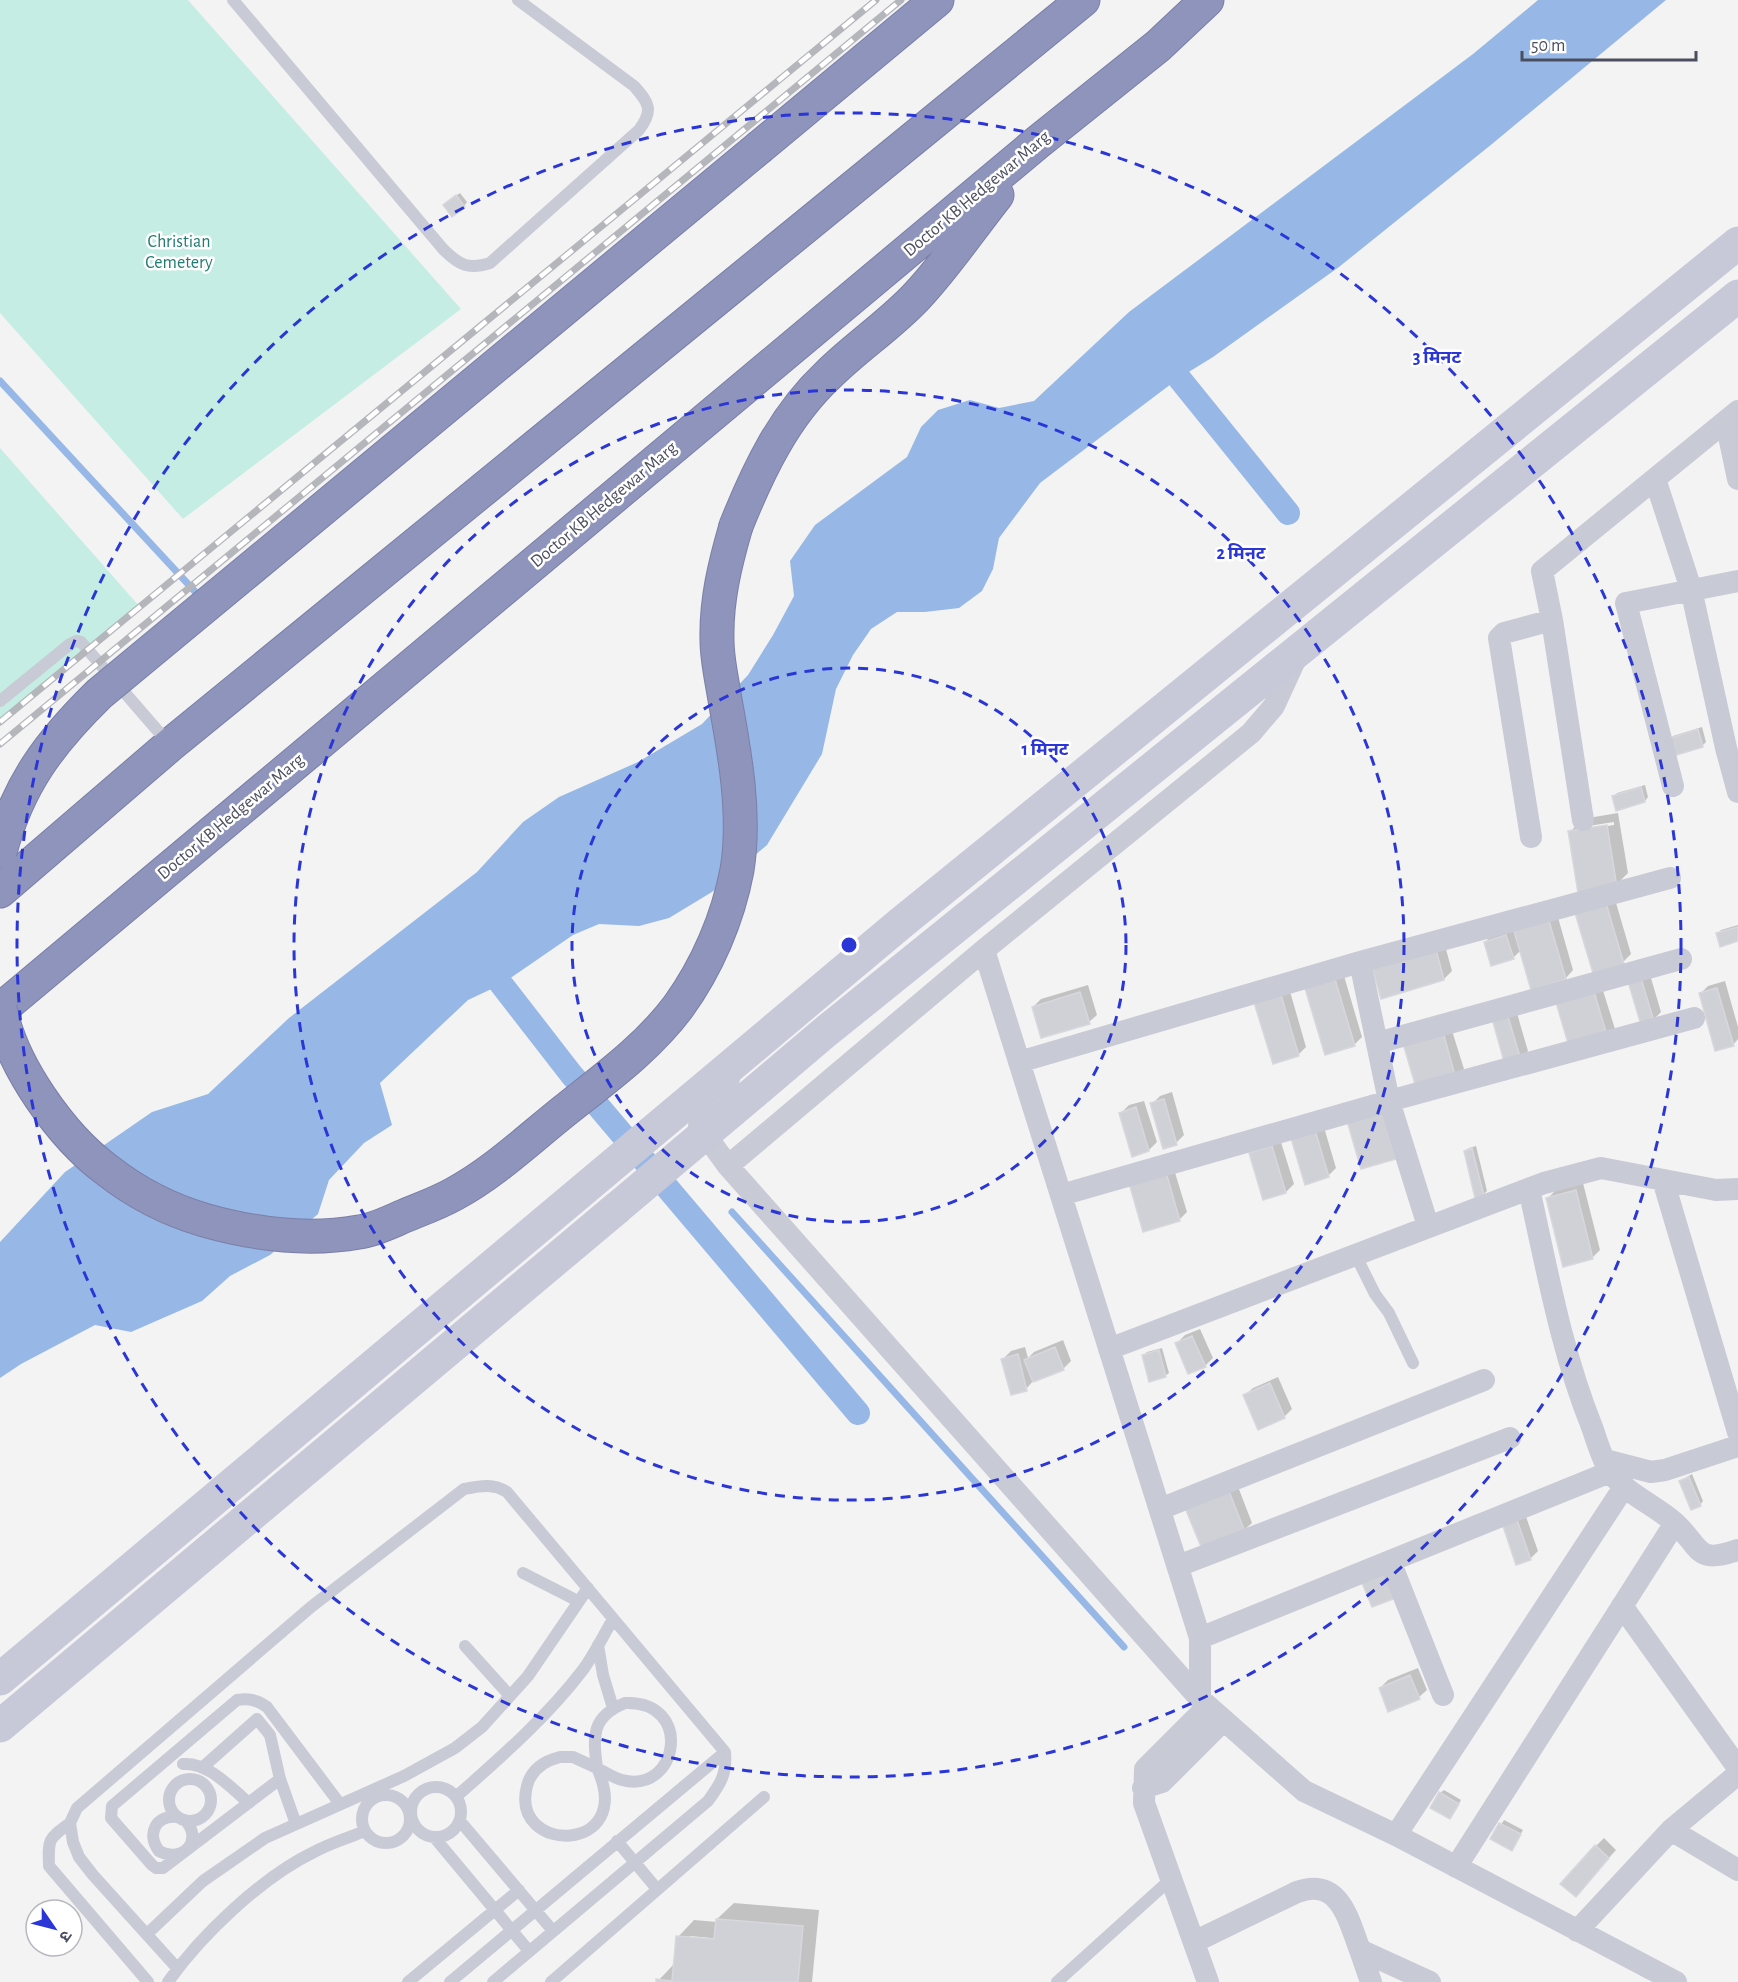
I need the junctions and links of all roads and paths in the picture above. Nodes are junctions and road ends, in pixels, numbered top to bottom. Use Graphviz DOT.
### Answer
graph roads {
  1 [pos="233,0"];
  2 [pos="518,0"];
  3 [pos="938,0"];
  4 [pos="1083,0"];
  5 [pos="1207,0"];
  6 [pos="1225,0"];
  7 [pos="1158,46"];
  8 [pos="1038,142"];
  9 [pos="1738,243"];
  10 [pos="1738,296"];
  11 [pos="1732,416"];
  12 [pos="1655,479"];
  13 [pos="1738,479"];
  14 [pos="1738,581"];
  15 [pos="1691,589"];
  16 [pos="1552,620"];
  17 [pos="1300,650"];
  18 [pos="0,701"];
  19 [pos="170,745"];
  20 [pos="1732,746"];
  21 [pos="1673,786"];
  22 [pos="1738,792"];
  23 [pos="1583,820"];
  24 [pos="1531,837"];
  25 [pos="0,852"];
  26 [pos="1670,878"];
  27 [pos="0,891"];
  28 [pos="984,950"];
  29 [pos="1681,958"];
  30 [pos="1360,962"];
  31 [pos="0,1009"];
  32 [pos="1694,1018"];
  33 [pos="1377,1043"];
  34 [pos="1019,1062"];
  35 [pos="733,1065"];
  36 [pos="1389,1101"];
  37 [pos="728,1166"];
  38 [pos="1663,1180"];
  39 [pos="1529,1189"];
  40 [pos="1738,1189"];
  41 [pos="1061,1195"];
  42 [pos="1428,1226"];
  43 [pos="1355,1254"];
  44 [pos="1109,1349"];
  45 [pos="1413,1363"];
  46 [pos="1484,1380"];
  47 [pos="1738,1432"];
  48 [pos="1510,1438"];
  49 [pos="1738,1446"];
  50 [pos="1613,1473"];
  51 [pos="1160,1509"];
  52 [pos="1675,1523"];
  53 [pos="1738,1550"];
  54 [pos="1390,1561"];
  55 [pos="1178,1566"];
  56 [pos="523,1573"];
  57 [pos="588,1588"];
  58 [pos="578,1601"];
  59 [pos="1622,1606"];
  60 [pos="614,1619"];
  61 [pos="1200,1638"];
  62 [pos="598,1645"];
  63 [pos="465,1646"];
  64 [pos="0,1679"];
  65 [pos="1443,1695"];
  66 [pos="510,1696"];
  67 [pos="613,1708"];
  68 [pos="1208,1715"];
  69 [pos="0,1726"];
  70 [pos="725,1752"];
  71 [pos="183,1764"];
  72 [pos="203,1767"];
  73 [pos="597,1768"];
  74 [pos="1738,1768"];
  75 [pos="415,1770"];
  76 [pos="1738,1774"];
  77 [pos="280,1779"];
  78 [pos="427,1788"];
  79 [pos="374,1793"];
  80 [pos="457,1796"];
  81 [pos="764,1797"];
  82 [pos="249,1803"];
  83 [pos="340,1804"];
  84 [pos="410,1815"];
  85 [pos="460,1821"];
  86 [pos="70,1823"];
  87 [pos="296,1824"];
  88 [pos="1671,1830"];
  89 [pos="365,1831"];
  90 [pos="1396,1835"];
  91 [pos="434,1837"];
  92 [pos="617,1841"];
  93 [pos="185,1851"];
  94 [pos="634,1863"];
  95 [pos="1456,1867"];
  96 [pos="1738,1870"];
  97 [pos="1171,1879"];
  98 [pos="657,1889"];
  99 [pos="519,1890"];
  100 [pos="494,1910"];
  101 [pos="536,1910"];
  102 [pos="512,1930"];
  103 [pos="553,1931"];
  104 [pos="1577,1931"];
  105 [pos="147,1934"];
  106 [pos="1194,1942"];
  107 [pos="1360,1950"];
  108 [pos="529,1951"];
  109 [pos="177,1968"];
  110 [pos="148,1982"];
  111 [pos="168,1982"];
  112 [pos="408,1982"];
  113 [pos="450,1982"];
  114 [pos="493,1982"];
  115 [pos="551,1982"];
  116 [pos="1057,1982"];
  117 [pos="1208,1982"];
  118 [pos="1371,1982"];
  119 [pos="1430,1982"];
  120 [pos="1676,1982"];
  1 -- 2 [label="lane"];
  3 -- 25 [label="highway, bridge"];
  4 -- 19 [label="highway"];
  5 -- 7 [label="highway, Doctor KB Hedgewar Marg"];
  6 -- 7 [label="main road"];
  7 -- 8 [label="highway, Doctor KB Hedgewar Marg"];
  8 -- 31 [label="highway, Doctor KB Hedgewar Marg"];
  8 -- 31 [label="highway, bridge"];
  9 -- 35 [label="main road"];
  10 -- 17 [label="main road"];
  11 -- 12 [label="street"];
  11 -- 13 [label="street"];
  12 -- 15 [label="street"];
  12 -- 16 [label="street"];
  14 -- 15 [label="street"];
  15 -- 20 [label="street"];
  15 -- 21 [label="street"];
  16 -- 23 [label="street"];
  16 -- 24 [label="street"];
  17 -- 28 [label="street"];
  17 -- 69 [label="main road, bridge"];
  18 -- 19 [label="lane"];
  19 -- 27 [label="highway"];
  20 -- 22 [label="street"];
  26 -- 30 [label="street"];
  28 -- 34 [label="street"];
  28 -- 37 [label="street"];
  29 -- 33 [label="street"];
  30 -- 33 [label="street"];
  30 -- 34 [label="street"];
  32 -- 36 [label="street"];
  33 -- 36 [label="street"];
  34 -- 41 [label="street"];
  35 -- 37 [label="street"];
  35 -- 64 [label="main road"];
  36 -- 41 [label="street"];
  36 -- 42 [label="street"];
  37 -- 68 [label="street"];
  38 -- 39 [label="street"];
  38 -- 40 [label="street"];
  38 -- 47 [label="street"];
  39 -- 42 [label="street"];
  39 -- 50 [label="street"];
  41 -- 44 [label="street"];
  42 -- 43 [label="street"];
  43 -- 44 [label="street"];
  43 -- 45 [label="lane"];
  44 -- 51 [label="street"];
  46 -- 51 [label="street"];
  48 -- 55 [label="street"];
  49 -- 50 [label="street"];
  50 -- 52 [label="street"];
  50 -- 54 [label="street"];
  50 -- 90 [label="street"];
  51 -- 55 [label="street"];
  52 -- 53 [label="street"];
  52 -- 59 [label="street"];
  54 -- 61 [label="street"];
  54 -- 65 [label="street"];
  55 -- 61 [label="street"];
  56 -- 58 [label="lane"];
  57 -- 58 [label="lane"];
  57 -- 60 [label="lane"];
  57 -- 86 [label="lane"];
  58 -- 66 [label="lane"];
  59 -- 74 [label="street"];
  59 -- 95 [label="street"];
  60 -- 62 [label="lane"];
  60 -- 70 [label="lane"];
  61 -- 68 [label="street"];
  62 -- 67 [label="lane"];
  62 -- 80 [label="lane"];
  63 -- 66 [label="lane"];
  66 -- 75 [label="lane"];
  67 -- 73 [label="lane"];
  67 -- 73 [label="lane"];
  68 -- 90 [label="street"];
  68 -- 97 [label="street"];
  70 -- 92 [label="lane"];
  70 -- 94 [label="lane"];
  71 -- 72 [label="lane"];
  72 -- 77 [label="lane"];
  72 -- 82 [label="lane"];
  73 -- 73 [label="lane"];
  75 -- 78 [label="lane"];
  75 -- 79 [label="lane"];
  76 -- 88 [label="street"];
  77 -- 82 [label="lane"];
  77 -- 87 [label="lane"];
  78 -- 80 [label="lane"];
  78 -- 84 [label="lane"];
  79 -- 83 [label="lane"];
  79 -- 84 [label="lane"];
  79 -- 89 [label="lane"];
  80 -- 85 [label="lane"];
  81 -- 98 [label="lane"];
  82 -- 93 [label="lane"];
  83 -- 87 [label="lane"];
  83 -- 93 [label="lane"];
  84 -- 89 [label="lane"];
  84 -- 91 [label="lane"];
  85 -- 91 [label="lane"];
  85 -- 99 [label="lane"];
  86 -- 105 [label="lane"];
  86 -- 110 [label="lane"];
  87 -- 105 [label="lane"];
  88 -- 96 [label="street"];
  88 -- 104 [label="street"];
  89 -- 109 [label="lane"];
  90 -- 95 [label="street"];
  91 -- 100 [label="lane"];
  92 -- 94 [label="lane"];
  92 -- 101 [label="lane"];
  93 -- 93 [label="lane"];
  94 -- 98 [label="lane"];
  94 -- 103 [label="lane"];
  95 -- 104 [label="street"];
  97 -- 106 [label="street"];
  97 -- 116 [label="lane"];
  98 -- 115 [label="lane"];
  99 -- 100 [label="lane"];
  99 -- 101 [label="lane"];
  100 -- 102 [label="lane"];
  100 -- 112 [label="lane"];
  101 -- 102 [label="lane"];
  101 -- 103 [label="lane"];
  102 -- 108 [label="lane"];
  102 -- 113 [label="lane"];
  103 -- 108 [label="lane"];
  104 -- 120 [label="street"];
  105 -- 109 [label="lane"];
  106 -- 107 [label="street"];
  106 -- 117 [label="street"];
  107 -- 118 [label="street"];
  107 -- 119 [label="street"];
  108 -- 114 [label="lane"];
  109 -- 111 [label="lane"];
}
